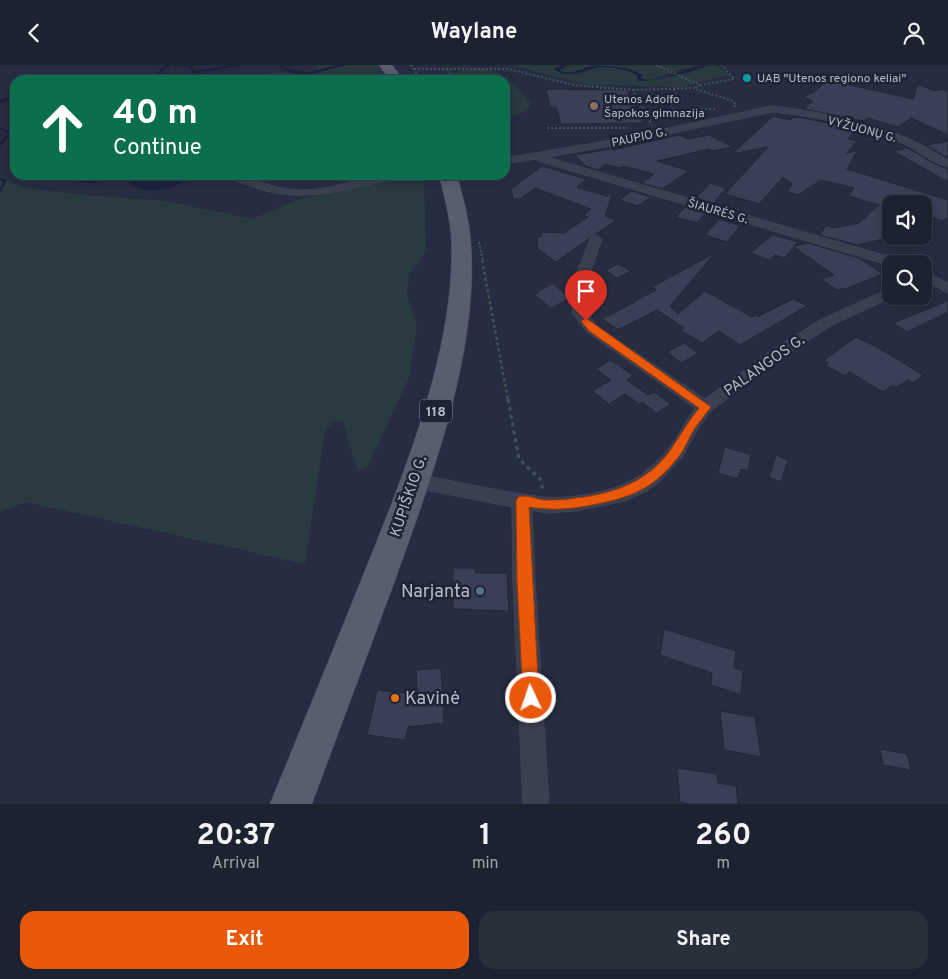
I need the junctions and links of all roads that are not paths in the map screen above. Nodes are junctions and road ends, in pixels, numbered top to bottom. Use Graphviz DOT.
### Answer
graph roads {
  1 [pos="385,65"];
  2 [pos="393,75"];
  3 [pos="772,109"];
  4 [pos="539,156"];
  5 [pos="510,160"];
  6 [pos="948,163"];
  7 [pos="246,180"];
  8 [pos="370,180"];
  9 [pos="449,180"];
  10 [pos="596,239"];
  11 [pos="882,259"];
  12 [pos="948,275"];
  13 [pos="932,278"];
  14 [pos="932,282"];
  15 [pos="948,289"];
  16 [pos="882,297"];
  17 [pos="705,407"];
  18 [pos="415,481"];
  19 [pos="522,501"];
  20 [pos="291,804"];
  21 [pos="536,804"];
  1 -- 2 [label="main road"];
  3 -- 4 [label="street, PAUPIO G."];
  3 -- 6 [label="street, VYŽUONŲ G."];
  4 -- 5 [label="street, PAUPIO G."];
  4 -- 11 [label="street, ŠIAURĖS G."];
  7 -- 8 [label="street"];
  9 -- 18 [label="main road, KUPIŠKIO G. / 118"];
  10 -- 17 [label="street"];
  12 -- 13 [label="street"];
  14 -- 15 [label="street"];
  16 -- 17 [label="street, PALANGOS G."];
  17 -- 19 [label="street, PALANGOS G."];
  18 -- 19 [label="street, PALANGOS G."];
  18 -- 20 [label="main road, KUPIŠKIO G. / 118"];
  19 -- 21 [label="street"];
}
